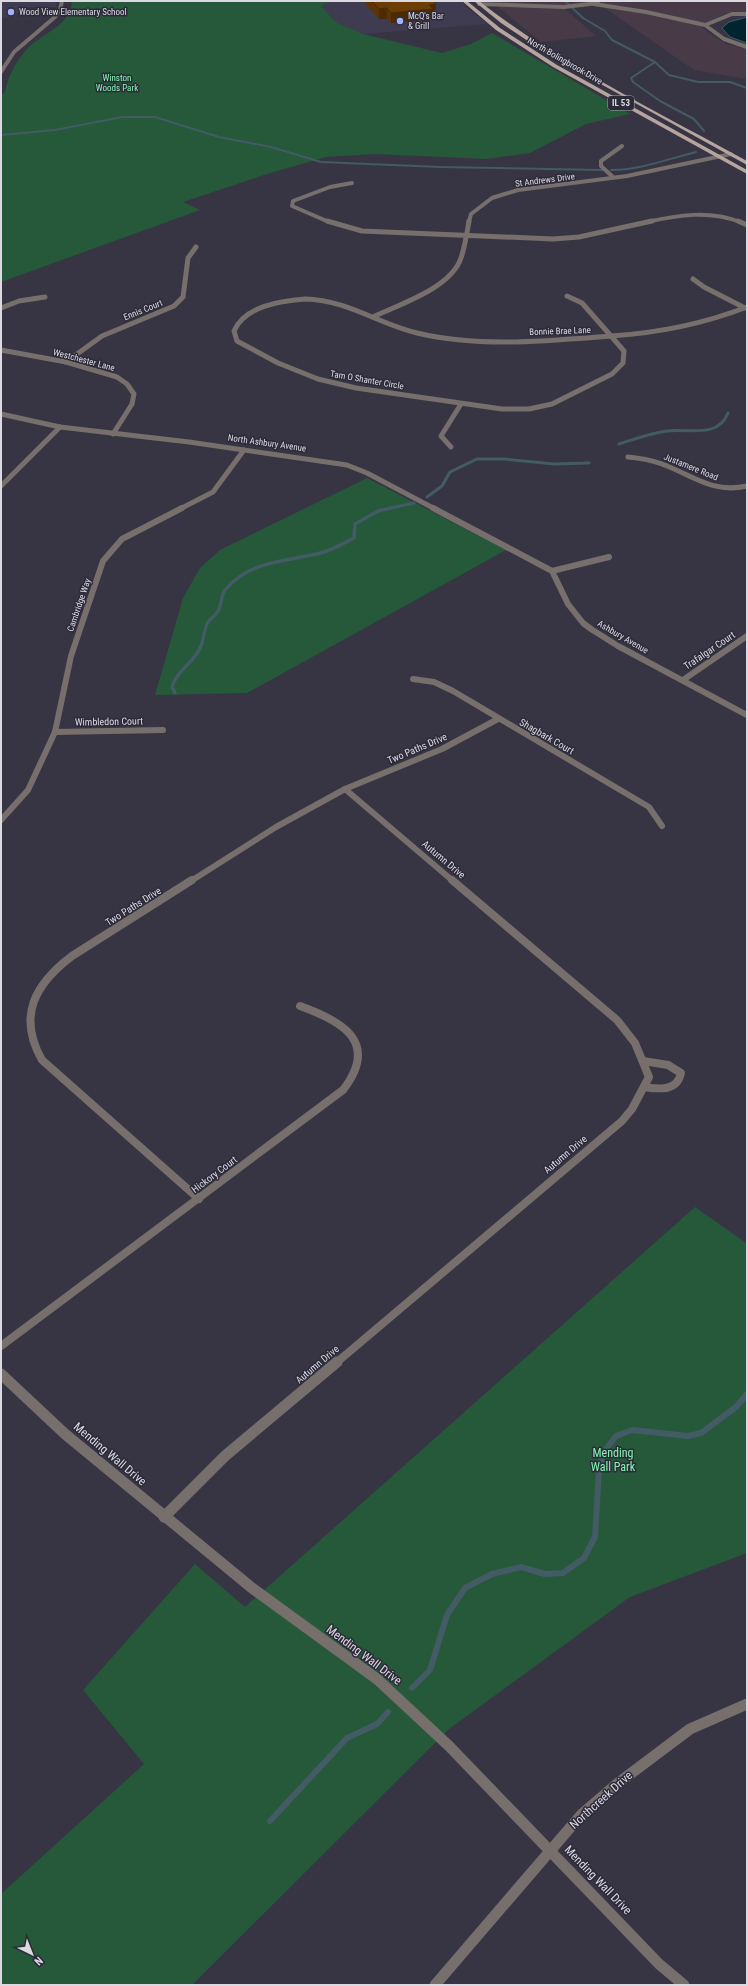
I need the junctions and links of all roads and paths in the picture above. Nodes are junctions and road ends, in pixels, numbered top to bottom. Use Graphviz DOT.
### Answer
graph roads {
  1 [pos="62,1"];
  2 [pos="464,1"];
  3 [pos="605,1"];
  4 [pos="477,3"];
  5 [pos="594,4"];
  6 [pos="747,14"];
  7 [pos="704,25"];
  8 [pos="747,47"];
  9 [pos="1,72"];
  10 [pos="622,146"];
  11 [pos="728,153"];
  12 [pos="714,154"];
  13 [pos="719,157"];
  14 [pos="747,163"];
  15 [pos="747,172"];
  16 [pos="613,177"];
  17 [pos="352,182"];
  18 [pos="747,225"];
  19 [pos="467,235"];
  20 [pos="196,247"];
  21 [pos="693,279"];
  22 [pos="566,296"];
  23 [pos="45,297"];
  24 [pos="746,307"];
  25 [pos="1,308"];
  26 [pos="373,317"];
  27 [pos="614,337"];
  28 [pos="1,350"];
  29 [pos="66,362"];
  30 [pos="461,404"];
  31 [pos="1,414"];
  32 [pos="60,427"];
  33 [pos="113,434"];
  34 [pos="450,447"];
  35 [pos="244,450"];
  36 [pos="628,457"];
  37 [pos="1,486"];
  38 [pos="747,486"];
  39 [pos="609,557"];
  40 [pos="552,571"];
  41 [pos="747,636"];
  42 [pos="413,679"];
  43 [pos="683,680"];
  44 [pos="747,715"];
  45 [pos="498,719"];
  46 [pos="163,730"];
  47 [pos="55,732"];
  48 [pos="345,789"];
  49 [pos="1,820"];
  50 [pos="662,826"];
  51 [pos="300,1006"];
  52 [pos="643,1061"];
  53 [pos="644,1087"];
  54 [pos="199,1200"];
  55 [pos="1,1346"];
  56 [pos="1,1374"];
  57 [pos="164,1517"];
  58 [pos="747,1704"];
  59 [pos="550,1849"];
  60 [pos="435,1985"];
  61 [pos="684,1985"];
  1 -- 9 [label="street"];
  2 -- 12 [label="main road, North Bolingbrook Drive / IL 53"];
  3 -- 5 [label="street"];
  4 -- 5 [label="street"];
  4 -- 11 [label="main road, North Bolingbrook Drive / IL 53"];
  5 -- 7 [label="street"];
  6 -- 7 [label="street"];
  7 -- 8 [label="street"];
  10 -- 16 [label="street"];
  11 -- 12 [label="street, St Andrews Drive"];
  11 -- 13 [label="street, St Andrews Drive"];
  11 -- 14 [label="main road, North Bolingbrook Drive / IL 53"];
  12 -- 13 [label="main road, North Bolingbrook Drive / IL 53"];
  12 -- 16 [label="street, St Andrews Drive"];
  13 -- 15 [label="main road, North Bolingbrook Drive / IL 53"];
  13 -- 16 [label="street, St Andrews Drive"];
  16 -- 19 [label="street, St Andrews Drive"];
  17 -- 19 [label="street"];
  18 -- 19 [label="street"];
  19 -- 26 [label="street, St Andrews Drive"];
  20 -- 29 [label="street, Ennis Court"];
  21 -- 24 [label="street"];
  22 -- 27 [label="street, Tam O Shanter Circle"];
  23 -- 25 [label="street"];
  24 -- 27 [label="street, Bonnie Brae Lane"];
  26 -- 27 [label="street, Bonnie Brae Lane"];
  26 -- 30 [label="street, Tam O Shanter Circle"];
  27 -- 30 [label="street, Tam O Shanter Circle"];
  28 -- 29 [label="street, Westchester Lane"];
  29 -- 33 [label="street, Westchester Lane"];
  30 -- 34 [label="street"];
  31 -- 32 [label="street, North Ashbury Avenue"];
  32 -- 33 [label="street, North Ashbury Avenue"];
  32 -- 37 [label="street"];
  33 -- 35 [label="street, North Ashbury Avenue"];
  35 -- 40 [label="street, North Ashbury Avenue"];
  35 -- 47 [label="street, Cambridge Way"];
  36 -- 38 [label="street, Justamere Road"];
  39 -- 40 [label="street"];
  40 -- 43 [label="street, Ashbury Avenue"];
  41 -- 43 [label="street, Trafalgar Court"];
  42 -- 45 [label="street, Shagbark Court"];
  43 -- 44 [label="street, Ashbury Avenue"];
  45 -- 48 [label="street, Two Paths Drive"];
  45 -- 50 [label="street, Shagbark Court"];
  46 -- 47 [label="street, Wimbledon Court"];
  47 -- 49 [label="street, Cambridge Way"];
  48 -- 52 [label="street, Autumn Drive"];
  48 -- 54 [label="street, Two Paths Drive"];
  51 -- 54 [label="street, Hickory Court"];
  52 -- 53 [label="street, Autumn Drive"];
  52 -- 53 [label="street"];
  53 -- 57 [label="street, Autumn Drive"];
  54 -- 55 [label="street, Hickory Court"];
  56 -- 57 [label="street, Mending Wall Drive"];
  57 -- 59 [label="street, Mending Wall Drive"];
  58 -- 59 [label="street, Northcreek Drive"];
  59 -- 60 [label="street, Northcreek Drive"];
  59 -- 61 [label="street, Mending Wall Drive"];
}
